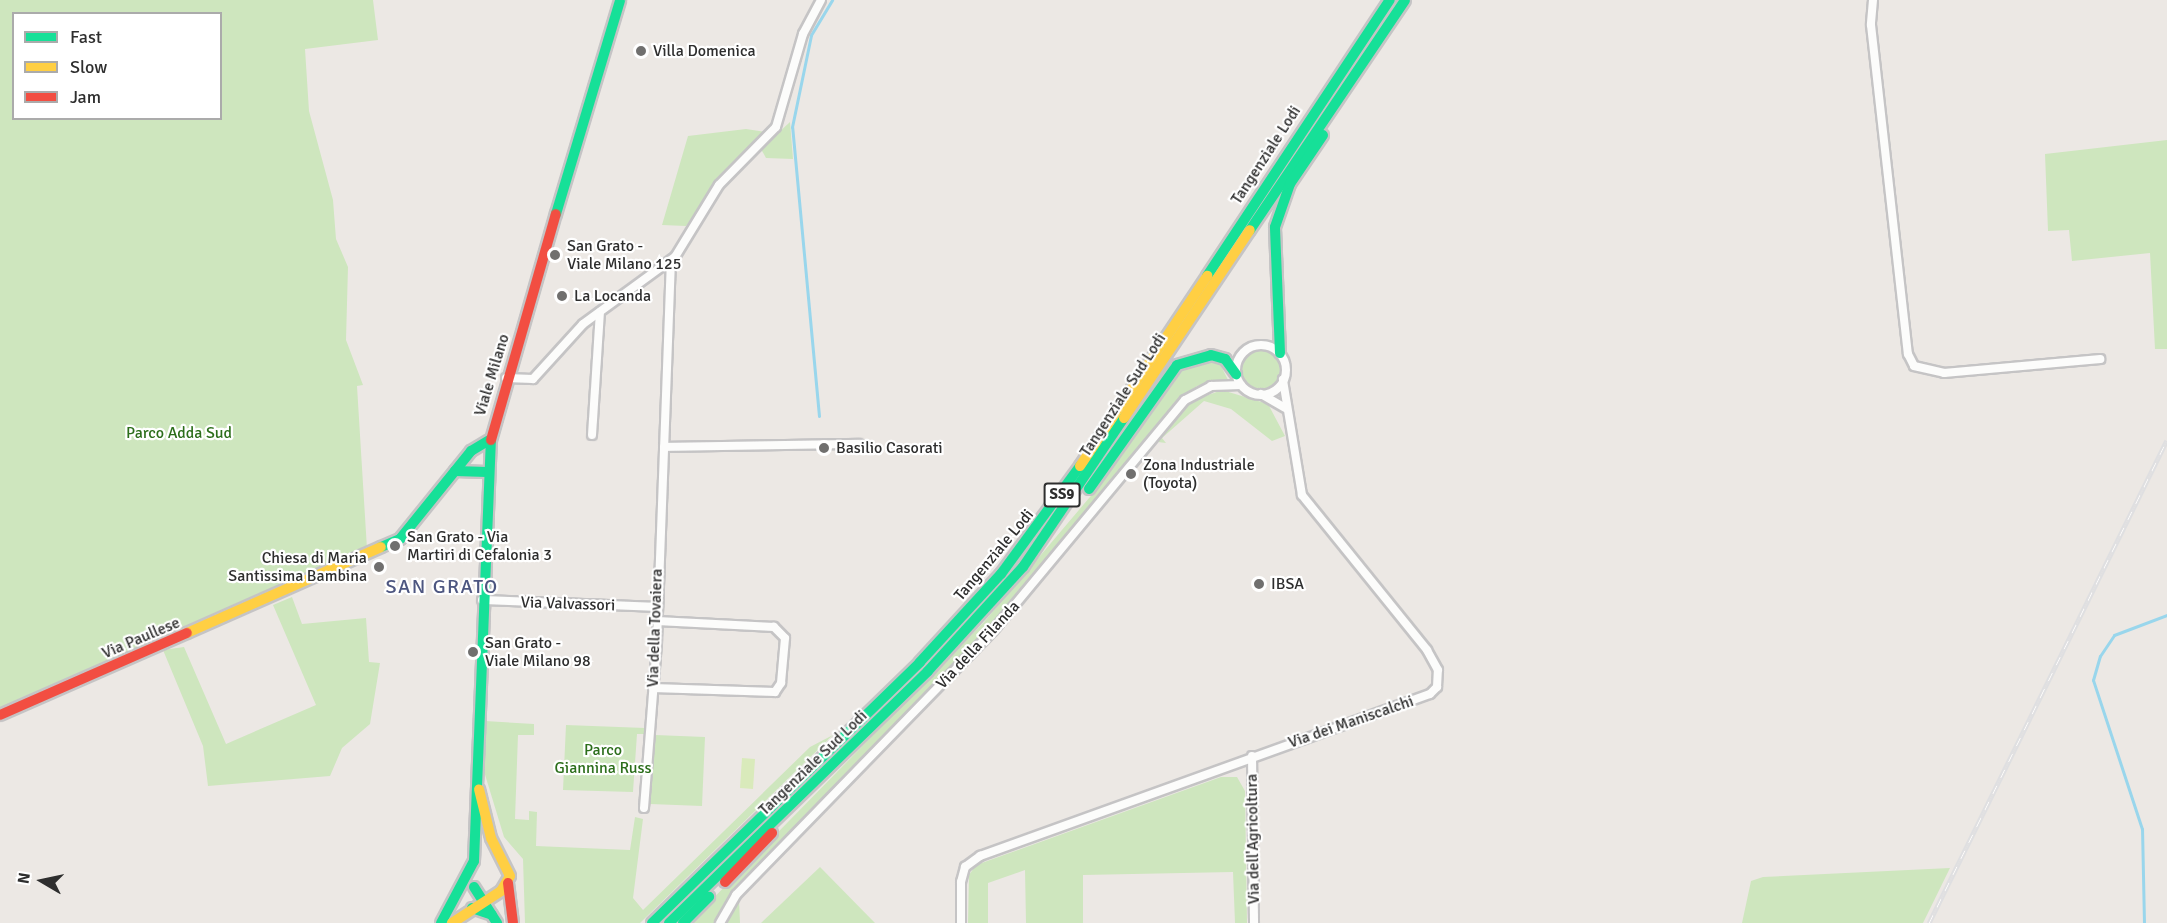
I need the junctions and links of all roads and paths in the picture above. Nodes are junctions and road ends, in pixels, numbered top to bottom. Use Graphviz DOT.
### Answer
graph roads {
  1 [pos="620,0"];
  2 [pos="821,0"];
  3 [pos="1390,0"];
  4 [pos="1405,0"];
  5 [pos="1874,0"];
  6 [pos="1354,69"];
  7 [pos="671,261"];
  8 [pos="600,312"];
  9 [pos="1280,353"];
  10 [pos="2100,359"];
  11 [pos="1236,374"];
  12 [pos="506,378"];
  13 [pos="1283,380"];
  14 [pos="1241,385"];
  15 [pos="1261,394"];
  16 [pos="1285,408"];
  17 [pos="592,435"];
  18 [pos="489,440"];
  19 [pos="859,444"];
  20 [pos="664,447"];
  21 [pos="455,471"];
  22 [pos="487,471"];
  23 [pos="1060,518"];
  24 [pos="482,600"];
  25 [pos="655,608"];
  26 [pos="657,621"];
  27 [pos="653,688"];
  28 [pos="0,715"];
  29 [pos="1252,756"];
  30 [pos="475,772"];
  31 [pos="644,808"];
  32 [pos="786,811"];
  33 [pos="498,855"];
  34 [pos="474,861"];
  35 [pos="469,875"];
  36 [pos="508,883"];
  37 [pos="474,887"];
  38 [pos="496,893"];
  39 [pos="484,901"];
  40 [pos="472,908"];
  41 [pos="495,919"];
  42 [pos="441,923"];
  43 [pos="452,923"];
  44 [pos="513,923"];
  45 [pos="652,923"];
  46 [pos="669,923"];
  47 [pos="683,923"];
  48 [pos="720,923"];
  49 [pos="961,923"];
  50 [pos="1254,923"];
  1 -- 12 [label="main road, Viale Milano"];
  2 -- 7 [label="street"];
  3 -- 45 [label="main road, Tangenziale Lodi / SS9"];
  4 -- 6 [label="main road, Tangenziale Sud Lodi / SS9"];
  5 -- 10 [label="street"];
  6 -- 9 [label="main road"];
  6 -- 23 [label="main road, Tangenziale Sud Lodi / SS9"];
  7 -- 8 [label="street"];
  7 -- 20 [label="street, Via della Tovaiera"];
  8 -- 12 [label="street"];
  8 -- 17 [label="street"];
  9 -- 11 [label="street"];
  9 -- 13 [label="street"];
  11 -- 14 [label="street"];
  11 -- 23 [label="main road"];
  12 -- 18 [label="main road, Viale Milano"];
  13 -- 15 [label="street"];
  13 -- 16 [label="street"];
  14 -- 15 [label="street"];
  14 -- 48 [label="street, Via della Filanda"];
  15 -- 16 [label="street"];
  16 -- 29 [label="street, Via dei Maniscalchi"];
  18 -- 21 [label="main road, Via Paullese"];
  18 -- 22 [label="main road, Viale Milano"];
  19 -- 20 [label="street"];
  20 -- 25 [label="street, Via della Tovaiera"];
  21 -- 22 [label="main road"];
  21 -- 28 [label="main road, Via Paullese"];
  22 -- 24 [label="main road, Viale Milano"];
  23 -- 32 [label="main road, Tangenziale Sud Lodi / SS9"];
  24 -- 25 [label="street, Via Valvassori"];
  24 -- 30 [label="main road, Viale Milano"];
  25 -- 26 [label="street, Via della Tovaiera"];
  26 -- 27 [label="street, Via della Tovaiera"];
  26 -- 27 [label="street"];
  27 -- 31 [label="street, Via della Tovaiera"];
  29 -- 49 [label="street, Via dei Maniscalchi"];
  29 -- 50 [label="street, Via dell'Agricoltura"];
  30 -- 33 [label="main road"];
  30 -- 34 [label="main road, Viale Milano"];
  32 -- 46 [label="main road, Tangenziale Sud Lodi / SS9"];
  32 -- 47 [label="main road"];
  33 -- 34 [label="main road"];
  33 -- 36 [label="main road"];
  34 -- 35 [label="main road"];
  35 -- 37 [label="main road"];
  35 -- 42 [label="main road"];
  36 -- 38 [label="main road"];
  36 -- 44 [label="main road"];
  37 -- 38 [label="main road"];
  37 -- 39 [label="main road"];
  38 -- 39 [label="main road"];
  39 -- 40 [label="main road"];
  39 -- 41 [label="main road"];
  40 -- 41 [label="main road"];
  40 -- 43 [label="main road"];
}
